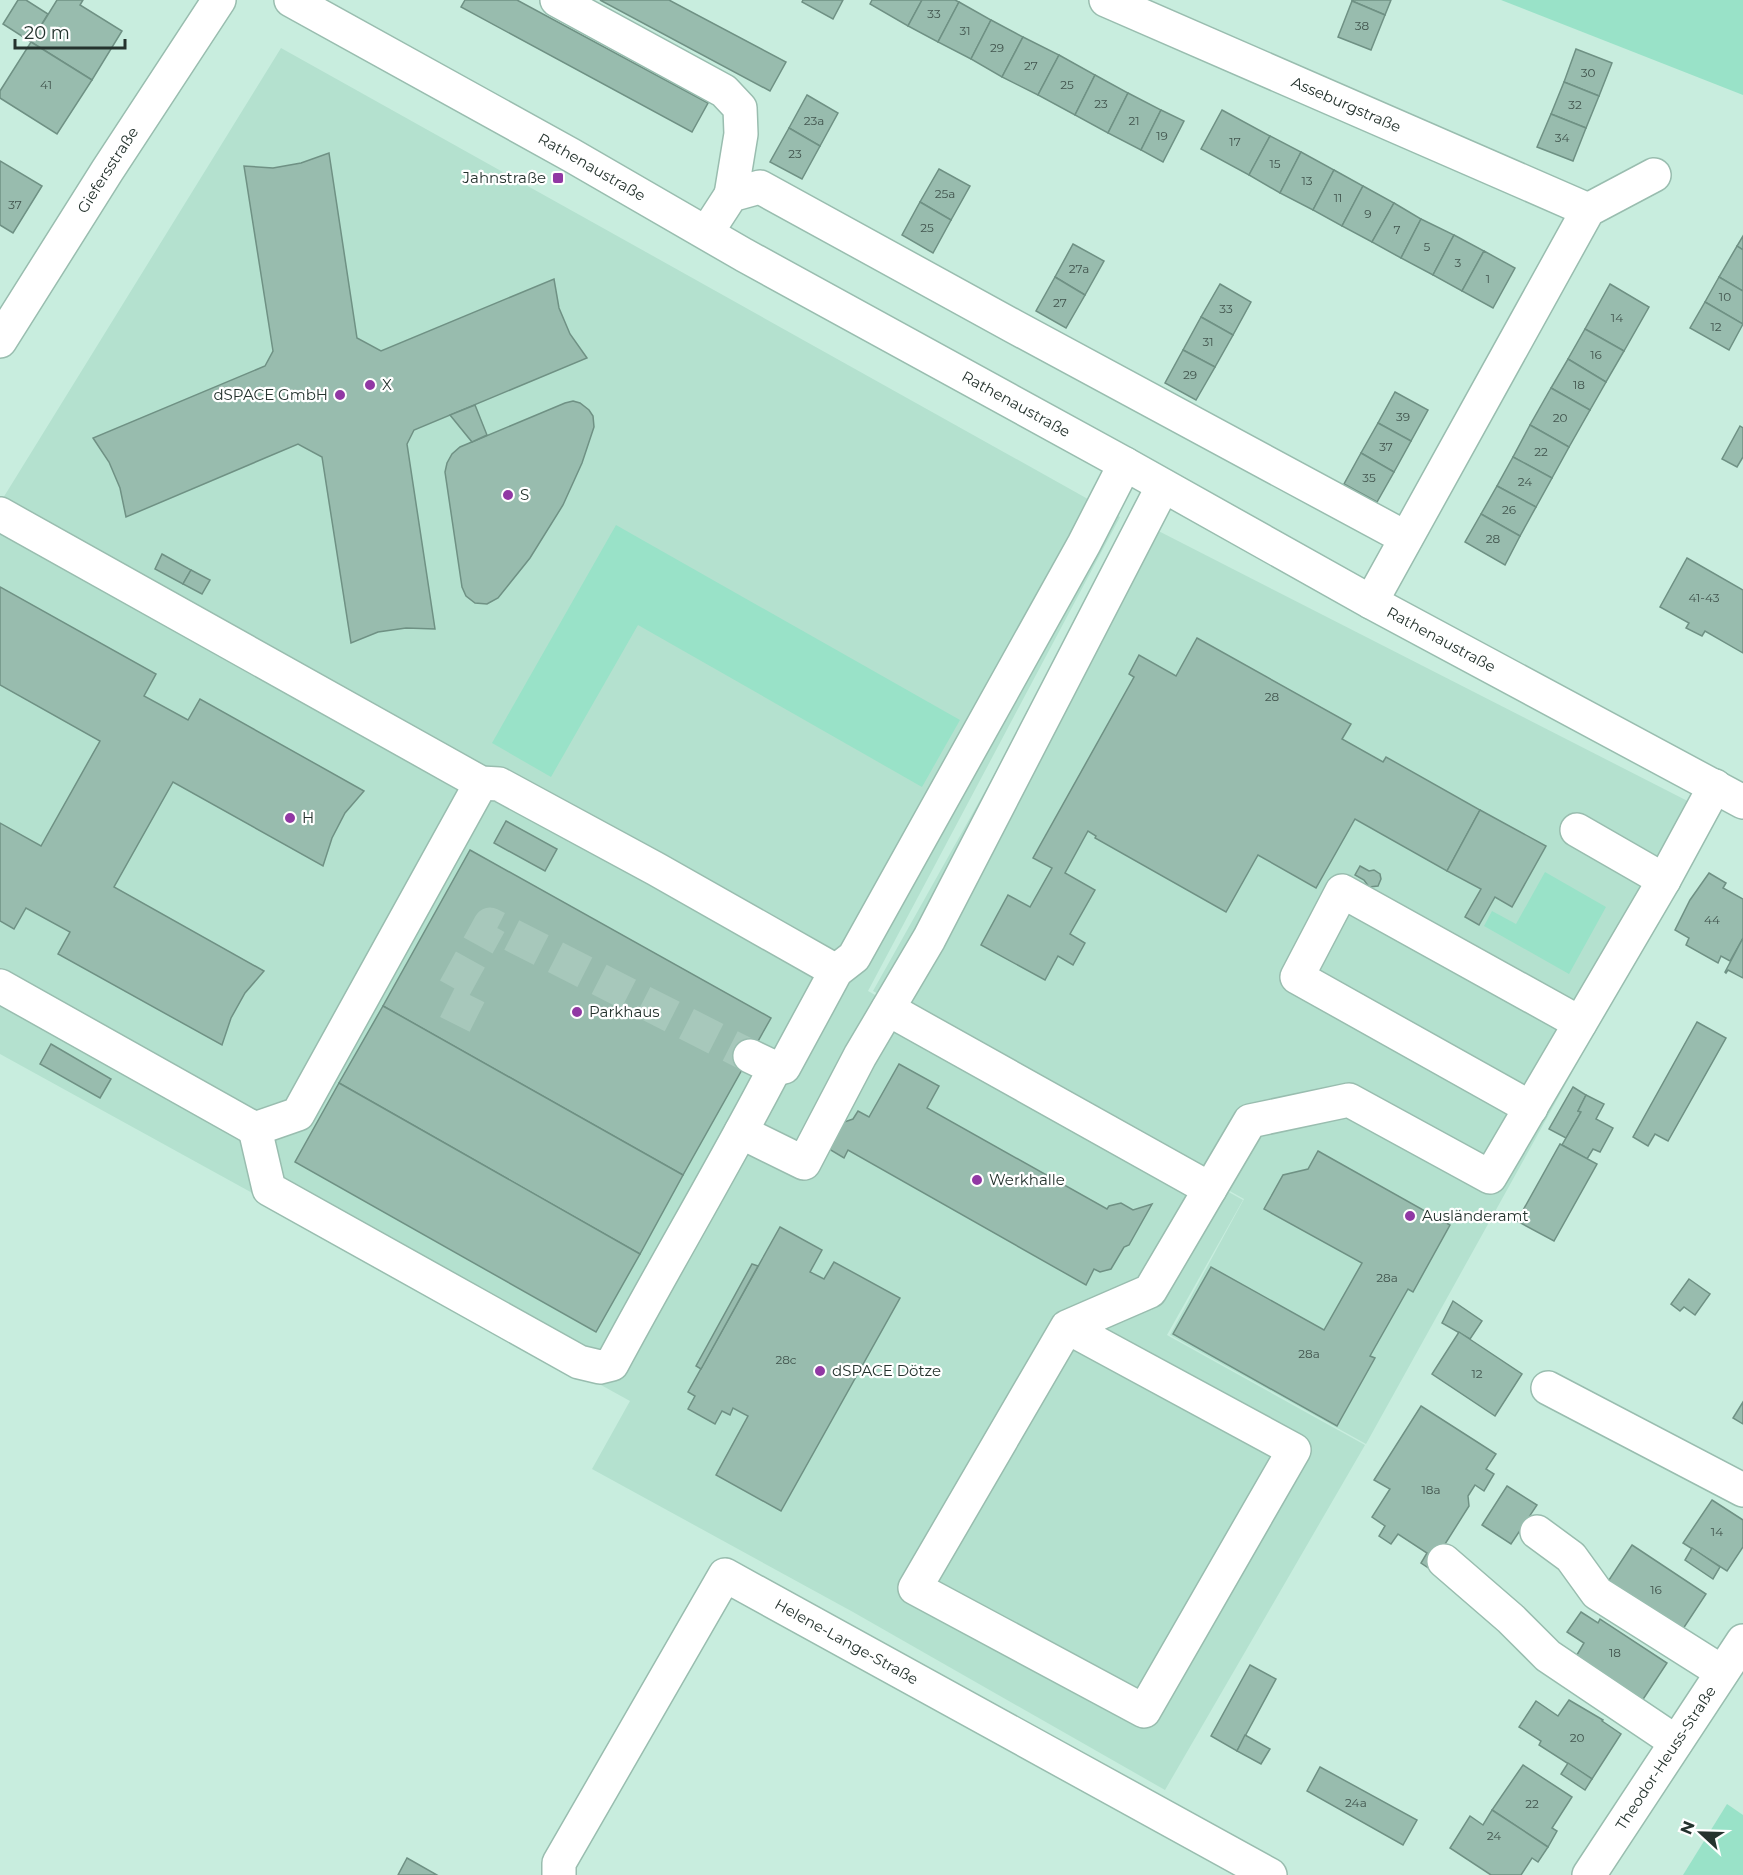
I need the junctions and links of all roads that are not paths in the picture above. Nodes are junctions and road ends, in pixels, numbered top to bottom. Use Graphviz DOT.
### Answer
graph roads {
  1 [pos="219,0"];
  2 [pos="557,0"];
  3 [pos="1106,0"];
  4 [pos="310,5"];
  5 [pos="1654,175"];
  6 [pos="731,195"];
  7 [pos="1588,210"];
  8 [pos="707,232"];
  9 [pos="0,341"];
  10 [pos="1125,464"];
  11 [pos="1163,486"];
  12 [pos="0,514"];
  13 [pos="1406,538"];
  14 [pos="1371,602"];
  15 [pos="481,783"];
  16 [pos="1729,794"];
  17 [pos="1578,830"];
  18 [pos="1664,879"];
  19 [pos="836,970"];
  20 [pos="0,986"];
  21 [pos="888,1009"];
  22 [pos="1580,1023"];
  23 [pos="1530,1108"];
  24 [pos="255,1129"];
  25 [pos="741,1132"];
  26 [pos="1210,1189"];
  27 [pos="1067,1328"];
  28 [pos="1548,1388"];
  29 [pos="1743,1490"];
  30 [pos="1537,1532"];
  31 [pos="1444,1561"];
  32 [pos="1743,1641"];
  33 [pos="1722,1672"];
  34 [pos="1676,1742"];
  35 [pos="559,1875"];
  36 [pos="1270,1875"];
  37 [pos="1588,1875"];
  1 -- 9 [label="street, Giefersstraße"];
  2 -- 6 [label="street"];
  3 -- 7 [label="street, Asseburgstraße"];
  4 -- 8 [label="street, Rathenaustraße"];
  5 -- 7 [label="street"];
  6 -- 8 [label="street"];
  6 -- 13 [label="street"];
  7 -- 13 [label="street"];
  8 -- 10 [label="street, Rathenaustraße"];
  10 -- 11 [label="street, Rathenaustraße"];
  10 -- 19 [label="street"];
  11 -- 14 [label="street, Rathenaustraße"];
  11 -- 21 [label="street"];
  12 -- 15 [label="street"];
  13 -- 14 [label="street"];
  14 -- 16 [label="street, Rathenaustraße"];
  15 -- 19 [label="street"];
  15 -- 24 [label="street"];
  16 -- 18 [label="street"];
  17 -- 18 [label="street"];
  18 -- 22 [label="street"];
  19 -- 25 [label="street"];
  20 -- 24 [label="street"];
  21 -- 25 [label="street"];
  21 -- 26 [label="street"];
  22 -- 23 [label="street"];
  22 -- 23 [label="street"];
  23 -- 26 [label="street"];
  24 -- 25 [label="street"];
  26 -- 27 [label="street"];
  27 -- 27 [label="street"];
  28 -- 29 [label="street"];
  30 -- 33 [label="street"];
  31 -- 34 [label="street"];
  32 -- 33 [label="street, Theodor-Heuss-Straße"];
  33 -- 34 [label="street, Theodor-Heuss-Straße"];
  34 -- 37 [label="street, Theodor-Heuss-Straße"];
  35 -- 36 [label="street, Helene-Lange-Straße"];
}
